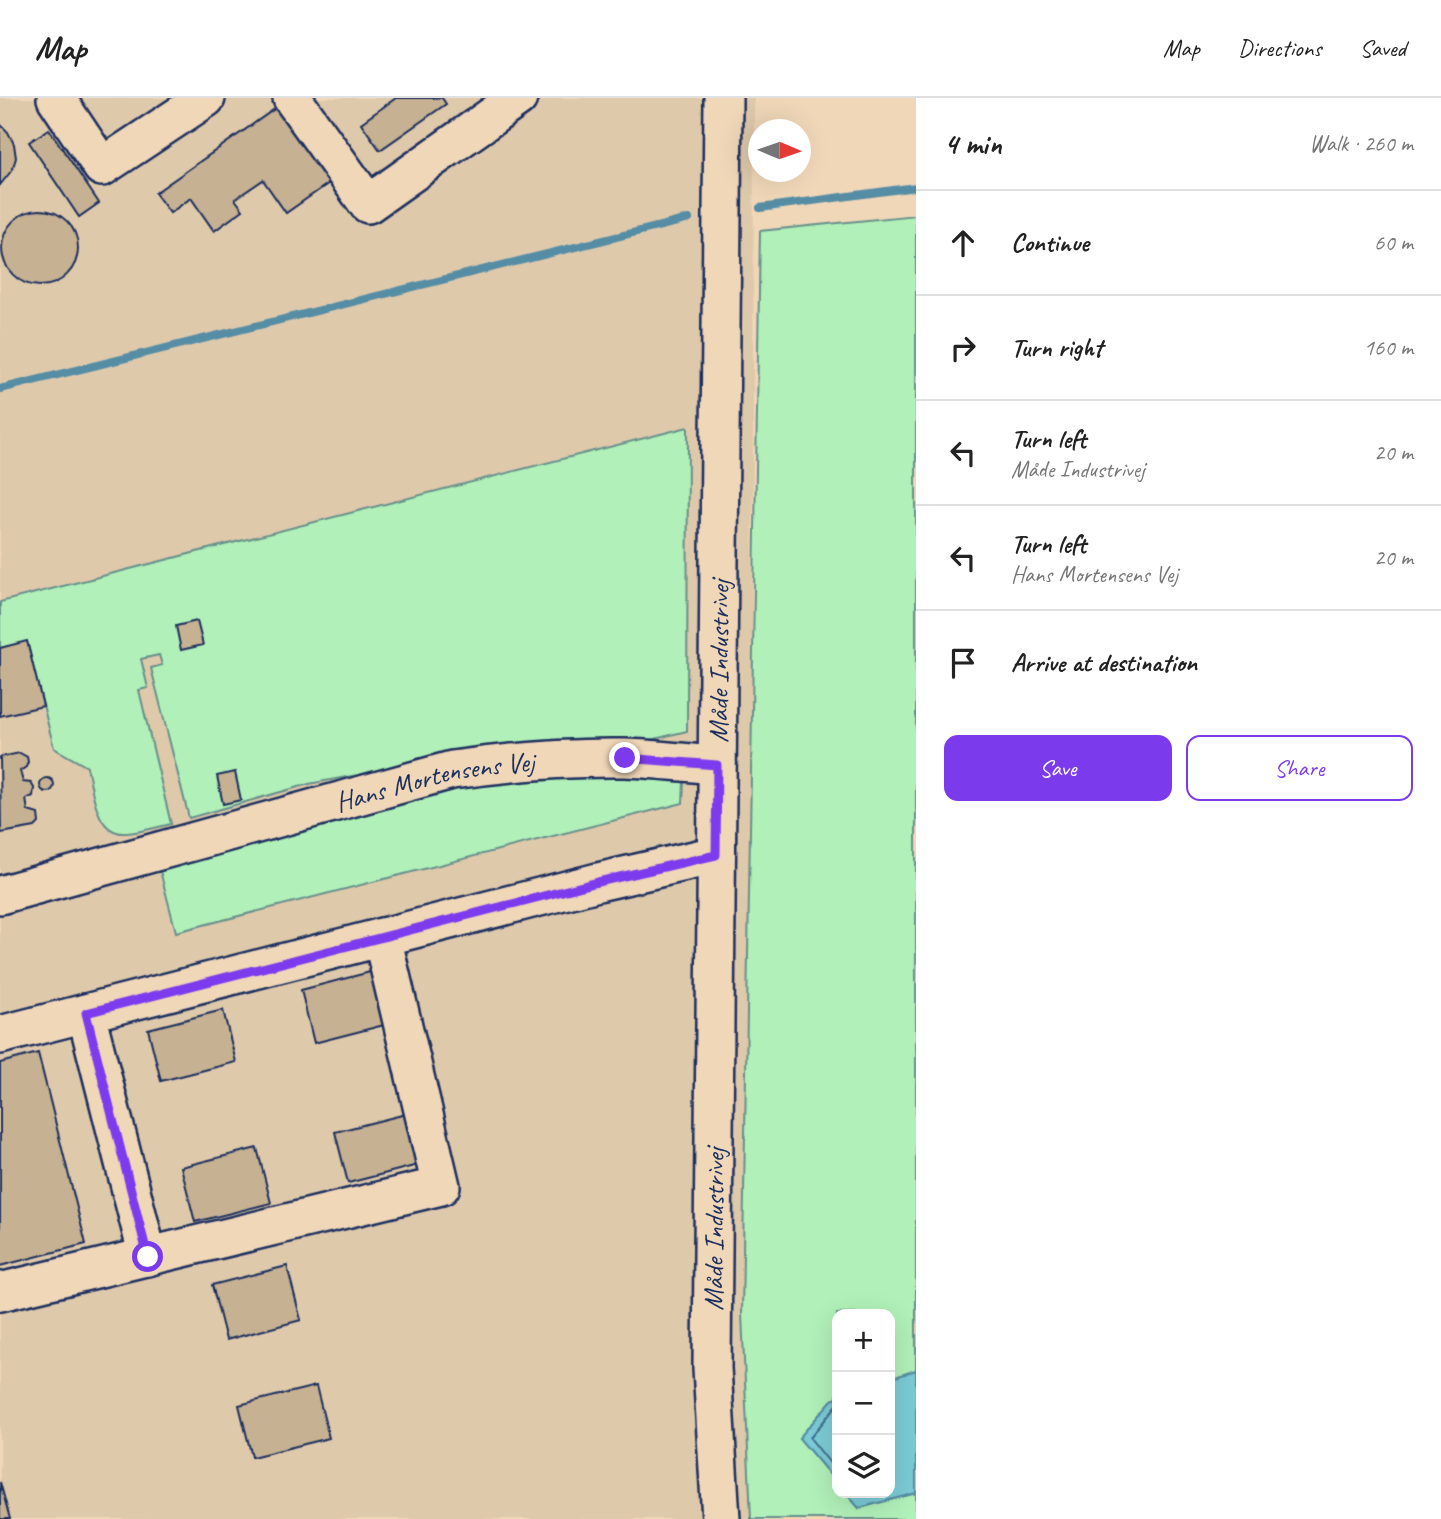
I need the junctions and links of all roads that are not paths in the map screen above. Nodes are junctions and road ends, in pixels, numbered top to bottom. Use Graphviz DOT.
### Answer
graph roads {
  1 [pos="56,98"];
  2 [pos="206,98"];
  3 [pos="292,98"];
  4 [pos="518,98"];
  5 [pos="723,98"];
  6 [pos="717,765"];
  7 [pos="716,855"];
  8 [pos="0,895"];
  9 [pos="382,937"];
  10 [pos="86,1013"];
  11 [pos="0,1035"];
  12 [pos="148,1257"];
  13 [pos="0,1292"];
  14 [pos="721,1519"];
  1 -- 2 [label="street"];
  3 -- 4 [label="street"];
  5 -- 6 [label="street, Måde Industrivej"];
  6 -- 7 [label="street, Måde Industrivej"];
  6 -- 8 [label="street, Hans Mortensens Vej"];
  7 -- 9 [label="street"];
  7 -- 14 [label="street, Måde Industrivej"];
  9 -- 10 [label="street"];
  9 -- 12 [label="street"];
  10 -- 11 [label="street"];
  10 -- 12 [label="street"];
  12 -- 13 [label="street"];
}
